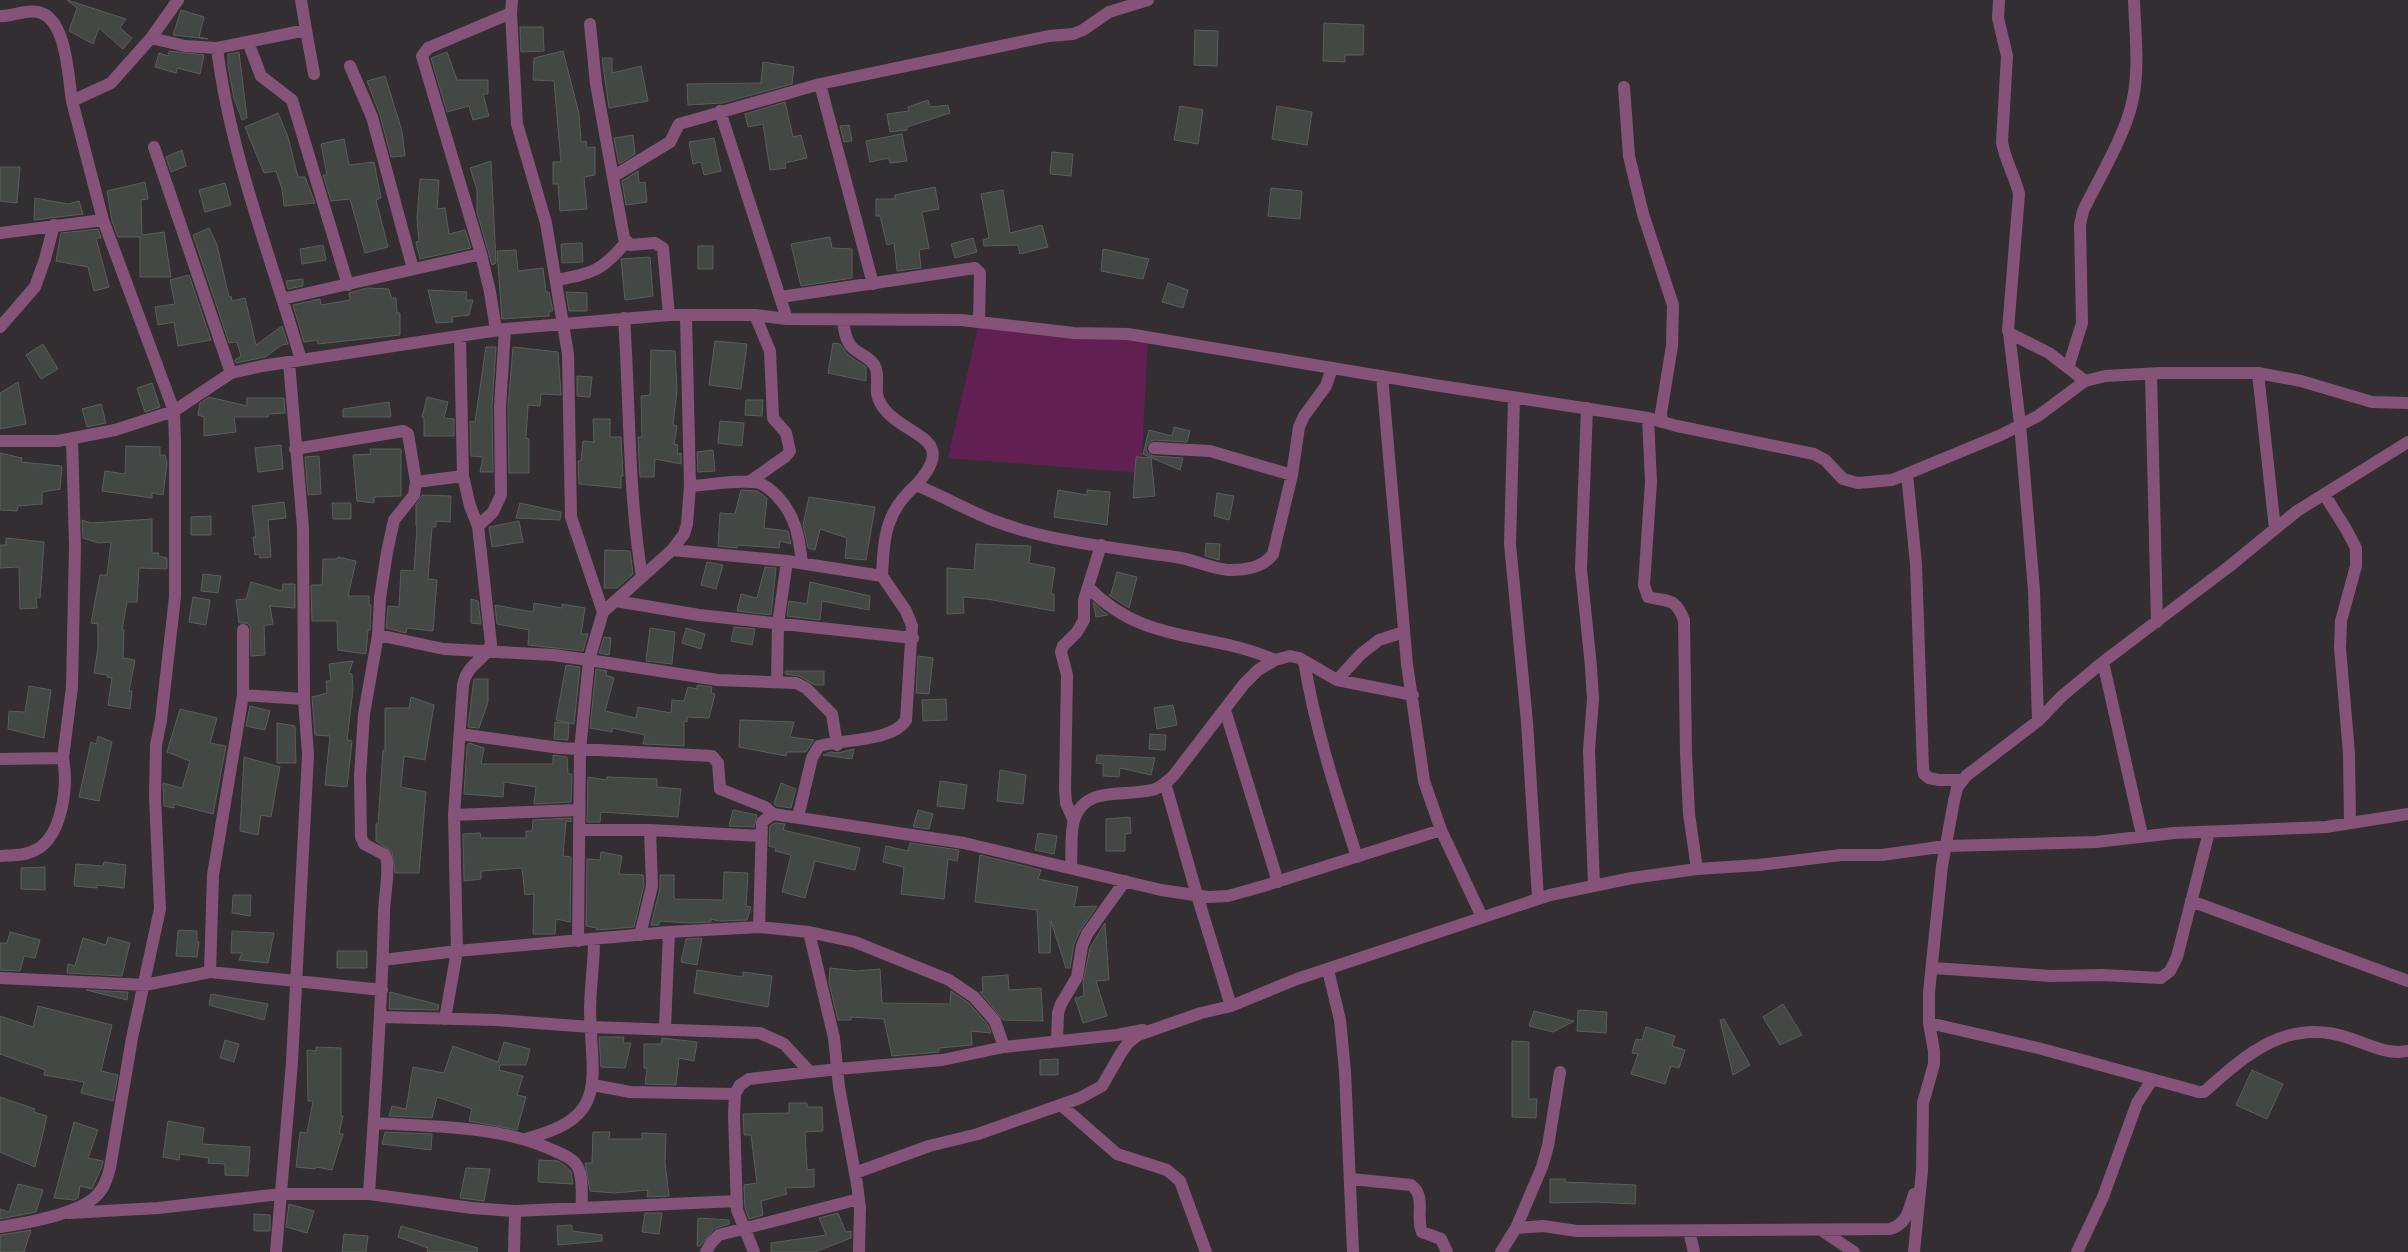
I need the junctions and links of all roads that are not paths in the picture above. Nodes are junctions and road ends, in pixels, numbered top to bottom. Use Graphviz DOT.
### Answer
graph roads {
  1 [pos="178,0"];
  2 [pos="300,0"];
  3 [pos="1148,0"];
  4 [pos="1999,0"];
  5 [pos="2134,0"];
  6 [pos="512,6"];
  7 [pos="0,16"];
  8 [pos="590,24"];
  9 [pos="306,30"];
  10 [pos="151,38"];
  11 [pos="248,42"];
  12 [pos="217,48"];
  13 [pos="350,66"];
  14 [pos="314,74"];
  15 [pos="820,84"];
  16 [pos="1624,87"];
  17 [pos="72,101"];
  18 [pos="720,111"];
  19 [pos="154,147"];
  20 [pos="614,176"];
  21 [pos="103,220"];
  22 [pos="54,225"];
  23 [pos="0,233"];
  24 [pos="626,242"];
  25 [pos="481,254"];
  26 [pos="413,269"];
  27 [pos="557,280"];
  28 [pos="348,284"];
  29 [pos="873,284"];
  30 [pos="782,297"];
  31 [pos="282,299"];
  32 [pos="669,315"];
  33 [pos="755,315"];
  34 [pos="686,316"];
  35 [pos="624,318"];
  36 [pos="787,319"];
  37 [pos="843,320"];
  38 [pos="563,322"];
  39 [pos="979,322"];
  40 [pos="0,327"];
  41 [pos="500,330"];
  42 [pos="2009,333"];
  43 [pos="460,336"];
  44 [pos="295,361"];
  45 [pos="1332,368"];
  46 [pos="2068,368"];
  47 [pos="231,373"];
  48 [pos="2258,373"];
  49 [pos="2151,374"];
  50 [pos="1382,376"];
  51 [pos="2085,381"];
  52 [pos="1514,398"];
  53 [pos="2408,403"];
  54 [pos="1587,408"];
  55 [pos="174,411"];
  56 [pos="1648,418"];
  57 [pos="1662,422"];
  58 [pos="2020,424"];
  59 [pos="72,438"];
  60 [pos="0,441"];
  61 [pos="2408,442"];
  62 [pos="1154,448"];
  63 [pos="295,449"];
  64 [pos="1907,474"];
  65 [pos="1292,475"];
  66 [pos="463,476"];
  67 [pos="416,482"];
  68 [pos="748,482"];
  69 [pos="916,485"];
  70 [pos="690,486"];
  71 [pos="2324,494"];
  72 [pos="478,526"];
  73 [pos="2275,529"];
  74 [pos="1101,545"];
  75 [pos="672,550"];
  76 [pos="787,561"];
  77 [pos="802,563"];
  78 [pos="882,576"];
  79 [pos="642,578"];
  80 [pos="1088,587"];
  81 [pos="616,601"];
  82 [pos="603,612"];
  83 [pos="2157,622"];
  84 [pos="778,624"];
  85 [pos="243,630"];
  86 [pos="1404,632"];
  87 [pos="378,635"];
  88 [pos="913,638"];
  89 [pos="488,652"];
  90 [pos="589,660"];
  91 [pos="1275,660"];
  92 [pos="1304,661"];
  93 [pos="2103,662"];
  94 [pos="1337,680"];
  95 [pos="777,682"];
  96 [pos="243,696"];
  97 [pos="1413,696"];
  98 [pos="304,699"];
  99 [pos="1225,710"];
  100 [pos="2038,721"];
  101 [pos="460,734"];
  102 [pos="837,745"];
  103 [pos="580,750"];
  104 [pos="63,758"];
  105 [pos="0,759"];
  106 [pos="1962,780"];
  107 [pos="1166,783"];
  108 [pos="579,810"];
  109 [pos="773,814"];
  110 [pos="2408,814"];
  111 [pos="454,815"];
  112 [pos="798,817"];
  113 [pos="1074,821"];
  114 [pos="2350,823"];
  115 [pos="579,830"];
  116 [pos="650,830"];
  117 [pos="1441,830"];
  118 [pos="2209,832"];
  119 [pos="761,836"];
  120 [pos="2142,836"];
  121 [pos="1946,846"];
  122 [pos="0,856"];
  123 [pos="1358,856"];
  124 [pos="1071,867"];
  125 [pos="1697,869"];
  126 [pos="1125,881"];
  127 [pos="1278,882"];
  128 [pos="1594,886"];
  129 [pos="1196,895"];
  130 [pos="1538,898"];
  131 [pos="2191,901"];
  132 [pos="1482,917"];
  133 [pos="759,927"];
  134 [pos="669,932"];
  135 [pos="809,932"];
  136 [pos="640,934"];
  137 [pos="594,940"];
  138 [pos="578,941"];
  139 [pos="457,951"];
  140 [pos="383,960"];
  141 [pos="1933,968"];
  142 [pos="1328,970"];
  143 [pos="210,972"];
  144 [pos="0,978"];
  145 [pos="297,981"];
  146 [pos="2408,981"];
  147 [pos="145,985"];
  148 [pos="382,990"];
  149 [pos="1231,1006"];
  150 [pos="381,1017"];
  151 [pos="445,1019"];
  152 [pos="1929,1023"];
  153 [pos="1162,1026"];
  154 [pos="591,1027"];
  155 [pos="665,1028"];
  156 [pos="1057,1042"];
  157 [pos="1004,1047"];
  158 [pos="2408,1051"];
  159 [pos="838,1068"];
  160 [pos="810,1072"];
  161 [pos="1560,1072"];
  162 [pos="2152,1080"];
  163 [pos="593,1085"];
  164 [pos="735,1094"];
  165 [pos="1061,1105"];
  166 [pos="374,1123"];
  167 [pos="525,1139"];
  168 [pos="1922,1171"];
  169 [pos="855,1173"];
  170 [pos="1351,1179"];
  171 [pos="281,1194"];
  172 [pos="369,1194"];
  173 [pos="859,1199"];
  174 [pos="737,1201"];
  175 [pos="582,1208"];
  176 [pos="515,1211"];
  177 [pos="64,1214"];
  178 [pos="0,1227"];
  179 [pos="1516,1228"];
  180 [pos="744,1230"];
  181 [pos="1822,1230"];
  182 [pos="1689,1231"];
  183 [pos="276,1252"];
  184 [pos="514,1252"];
  185 [pos="706,1252"];
  186 [pos="754,1252"];
  187 [pos="859,1252"];
  188 [pos="1206,1252"];
  189 [pos="1353,1252"];
  190 [pos="1447,1252"];
  191 [pos="1501,1252"];
  192 [pos="1694,1252"];
  193 [pos="1854,1252"];
  194 [pos="1914,1252"];
  195 [pos="2077,1252"];
  1 -- 10 [label="street"];
  2 -- 9 [label="street"];
  3 -- 15 [label="street"];
  4 -- 42 [label="street"];
  5 -- 46 [label="street"];
  6 -- 25 [label="street"];
  6 -- 27 [label="street"];
  7 -- 17 [label="street"];
  8 -- 20 [label="street"];
  9 -- 11 [label="street"];
  9 -- 14 [label="street"];
  10 -- 12 [label="street"];
  10 -- 17 [label="street"];
  11 -- 12 [label="street"];
  11 -- 28 [label="street"];
  12 -- 31 [label="street"];
  13 -- 26 [label="street"];
  15 -- 18 [label="street"];
  15 -- 29 [label="street"];
  16 -- 57 [label="street"];
  17 -- 21 [label="street"];
  18 -- 20 [label="street"];
  18 -- 30 [label="street"];
  19 -- 47 [label="street"];
  20 -- 24 [label="street"];
  21 -- 22 [label="street"];
  21 -- 55 [label="street"];
  22 -- 23 [label="street"];
  22 -- 40 [label="street"];
  24 -- 27 [label="street"];
  24 -- 32 [label="street"];
  25 -- 26 [label="street"];
  25 -- 41 [label="street"];
  26 -- 28 [label="street"];
  27 -- 38 [label="street"];
  28 -- 31 [label="street"];
  29 -- 30 [label="street"];
  29 -- 39 [label="street"];
  30 -- 36 [label="street"];
  31 -- 44 [label="street"];
  32 -- 34 [label="street"];
  32 -- 35 [label="street"];
  33 -- 34 [label="street"];
  33 -- 36 [label="street"];
  33 -- 68 [label="street"];
  34 -- 70 [label="street"];
  35 -- 38 [label="street"];
  35 -- 79 [label="street"];
  36 -- 37 [label="street"];
  37 -- 39 [label="street"];
  37 -- 69 [label="street"];
  38 -- 41 [label="street"];
  38 -- 82 [label="street"];
  39 -- 45 [label="street"];
  41 -- 43 [label="street"];
  41 -- 72 [label="street"];
  42 -- 46 [label="street"];
  42 -- 58 [label="street"];
  43 -- 44 [label="street"];
  43 -- 66 [label="street"];
  44 -- 47 [label="street"];
  44 -- 63 [label="street"];
  45 -- 50 [label="street"];
  45 -- 65 [label="street"];
  46 -- 51 [label="street"];
  47 -- 55 [label="street"];
  48 -- 49 [label="street"];
  48 -- 53 [label="street"];
  48 -- 73 [label="street"];
  49 -- 51 [label="street"];
  49 -- 83 [label="street"];
  50 -- 52 [label="street"];
  50 -- 86 [label="street"];
  51 -- 58 [label="street"];
  52 -- 54 [label="street"];
  52 -- 130 [label="street"];
  54 -- 56 [label="street"];
  54 -- 128 [label="street"];
  55 -- 59 [label="street"];
  55 -- 147 [label="street"];
  56 -- 57 [label="street"];
  56 -- 125 [label="street"];
  57 -- 64 [label="street"];
  58 -- 64 [label="street"];
  58 -- 100 [label="street"];
  59 -- 60 [label="street"];
  59 -- 104 [label="street"];
  61 -- 71 [label="street"];
  62 -- 65 [label="street"];
  63 -- 67 [label="street"];
  63 -- 98 [label="street"];
  64 -- 106 [label="street"];
  65 -- 74 [label="street"];
  66 -- 67 [label="street"];
  66 -- 72 [label="street"];
  67 -- 87 [label="street"];
  68 -- 70 [label="street"];
  68 -- 77 [label="street"];
  69 -- 74 [label="street"];
  69 -- 78 [label="street"];
  70 -- 75 [label="street"];
  71 -- 73 [label="street"];
  71 -- 114 [label="street"];
  72 -- 89 [label="street"];
  73 -- 83 [label="street"];
  74 -- 80 [label="street"];
  75 -- 76 [label="street"];
  75 -- 79 [label="street"];
  76 -- 77 [label="street"];
  76 -- 84 [label="street"];
  77 -- 78 [label="street"];
  78 -- 88 [label="street"];
  79 -- 81 [label="street"];
  80 -- 91 [label="street"];
  80 -- 113 [label="street"];
  81 -- 82 [label="street"];
  81 -- 84 [label="street"];
  82 -- 90 [label="street"];
  83 -- 93 [label="street"];
  84 -- 88 [label="street"];
  84 -- 95 [label="street"];
  85 -- 96 [label="street"];
  86 -- 94 [label="street"];
  86 -- 97 [label="street"];
  87 -- 89 [label="street"];
  87 -- 140 [label="street"];
  88 -- 102 [label="street"];
  89 -- 90 [label="street"];
  89 -- 101 [label="street"];
  90 -- 95 [label="street"];
  90 -- 103 [label="street"];
  91 -- 92 [label="street"];
  91 -- 99 [label="street"];
  92 -- 94 [label="street"];
  92 -- 123 [label="street"];
  93 -- 100 [label="street"];
  93 -- 120 [label="street"];
  94 -- 97 [label="street"];
  95 -- 102 [label="street"];
  96 -- 98 [label="street"];
  96 -- 143 [label="street"];
  97 -- 117 [label="street"];
  98 -- 145 [label="street"];
  99 -- 107 [label="street"];
  99 -- 127 [label="street"];
  100 -- 106 [label="street"];
  101 -- 103 [label="street"];
  101 -- 111 [label="street"];
  102 -- 112 [label="street"];
  103 -- 108 [label="street"];
  103 -- 109 [label="street"];
  104 -- 105 [label="street"];
  104 -- 122 [label="street"];
  106 -- 121 [label="street"];
  107 -- 113 [label="street"];
  107 -- 129 [label="street"];
  108 -- 111 [label="street"];
  108 -- 115 [label="street"];
  109 -- 112 [label="street"];
  109 -- 119 [label="street"];
  110 -- 114 [label="street"];
  111 -- 139 [label="street"];
  112 -- 124 [label="street"];
  113 -- 124 [label="street"];
  114 -- 118 [label="street"];
  115 -- 116 [label="street"];
  115 -- 138 [label="street"];
  116 -- 119 [label="street"];
  116 -- 136 [label="street"];
  117 -- 123 [label="street"];
  117 -- 132 [label="street"];
  118 -- 120 [label="street"];
  118 -- 131 [label="street"];
  119 -- 133 [label="street"];
  120 -- 121 [label="street"];
  121 -- 125 [label="street"];
  121 -- 141 [label="street"];
  123 -- 127 [label="street"];
  124 -- 126 [label="street"];
  125 -- 128 [label="street"];
  126 -- 129 [label="street"];
  126 -- 156 [label="street"];
  127 -- 129 [label="street"];
  128 -- 130 [label="street"];
  129 -- 149 [label="street"];
  130 -- 132 [label="street"];
  131 -- 141 [label="street"];
  131 -- 146 [label="street"];
  132 -- 142 [label="street"];
  133 -- 134 [label="street"];
  133 -- 135 [label="street"];
  134 -- 136 [label="street"];
  134 -- 155 [label="street"];
  135 -- 157 [label="street"];
  135 -- 159 [label="street"];
  136 -- 137 [label="street"];
  137 -- 138 [label="street"];
  137 -- 154 [label="street"];
  138 -- 139 [label="street"];
  139 -- 140 [label="street"];
  139 -- 151 [label="street"];
  140 -- 148 [label="street"];
  141 -- 152 [label="street"];
  142 -- 149 [label="street"];
  142 -- 170 [label="street"];
  143 -- 145 [label="street"];
  143 -- 147 [label="street"];
  144 -- 147 [label="street"];
  145 -- 148 [label="street"];
  145 -- 171 [label="street"];
  147 -- 177 [label="street"];
  148 -- 150 [label="street"];
  149 -- 153 [label="street"];
  150 -- 151 [label="street"];
  150 -- 166 [label="street"];
  151 -- 154 [label="street"];
  152 -- 162 [label="street"];
  152 -- 168 [label="street"];
  153 -- 156 [label="street"];
  153 -- 165 [label="street"];
  154 -- 155 [label="street"];
  154 -- 163 [label="street"];
  155 -- 160 [label="street"];
  156 -- 157 [label="street"];
  157 -- 159 [label="street"];
  158 -- 162 [label="street"];
  159 -- 160 [label="street"];
  159 -- 169 [label="street"];
  160 -- 164 [label="street"];
  161 -- 179 [label="street"];
  162 -- 195 [label="street"];
  163 -- 164 [label="street"];
  163 -- 167 [label="street"];
  164 -- 174 [label="street"];
  165 -- 169 [label="street"];
  165 -- 188 [label="street"];
  166 -- 167 [label="street"];
  166 -- 172 [label="street"];
  167 -- 175 [label="street"];
  168 -- 181 [label="street"];
  168 -- 194 [label="street"];
  169 -- 173 [label="street"];
  170 -- 189 [label="street"];
  170 -- 190 [label="street"];
  171 -- 172 [label="street"];
  171 -- 177 [label="street"];
  171 -- 183 [label="street"];
  172 -- 176 [label="street"];
  173 -- 180 [label="street"];
  173 -- 187 [label="street"];
  174 -- 175 [label="street"];
  174 -- 180 [label="street"];
  175 -- 176 [label="street"];
  176 -- 184 [label="street"];
  177 -- 178 [label="street"];
  179 -- 182 [label="street"];
  179 -- 191 [label="street"];
  180 -- 185 [label="street"];
  180 -- 186 [label="street"];
  181 -- 182 [label="street"];
  181 -- 193 [label="street"];
  182 -- 192 [label="street"];
}
